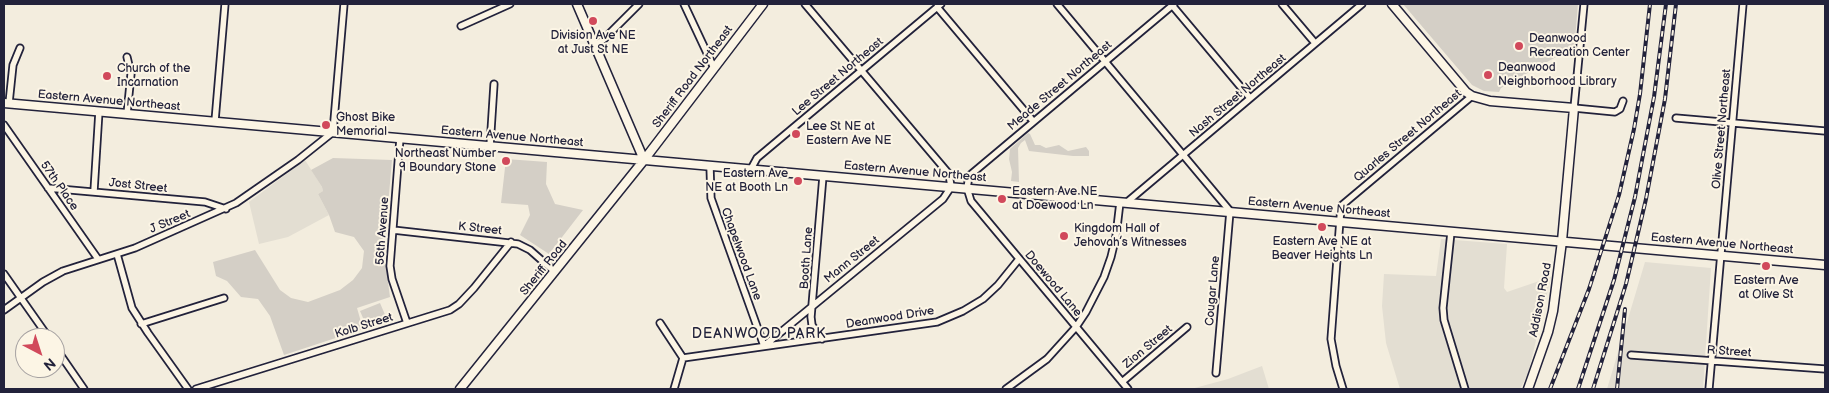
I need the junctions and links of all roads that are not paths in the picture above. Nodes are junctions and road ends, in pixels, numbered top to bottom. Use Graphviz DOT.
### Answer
graph roads {
  1 [pos="225,4"];
  2 [pos="344,4"];
  3 [pos="510,4"];
  4 [pos="577,4"];
  5 [pos="639,4"];
  6 [pos="684,4"];
  7 [pos="806,4"];
  8 [pos="1057,4"];
  9 [pos="1172,4"];
  10 [pos="1282,4"];
  11 [pos="1362,4"];
  12 [pos="1392,4"];
  13 [pos="1584,4"];
  14 [pos="1743,4"];
  15 [pos="763,5"];
  16 [pos="939,5"];
  17 [pos="461,26"];
  18 [pos="1316,43"];
  19 [pos="595,45"];
  20 [pos="20,48"];
  21 [pos="127,57"];
  22 [pos="1105,62"];
  23 [pos="714,68"];
  24 [pos="861,70"];
  25 [pos="494,84"];
  26 [pos="1472,96"];
  27 [pos="1250,98"];
  28 [pos="1623,101"];
  29 [pos="6,103"];
  30 [pos="1574,108"];
  31 [pos="99,111"];
  32 [pos="127,114"];
  33 [pos="1676,118"];
  34 [pos="215,121"];
  35 [pos="1034,121"];
  36 [pos="1732,122"];
  37 [pos="4,125"];
  38 [pos="1825,130"];
  39 [pos="332,132"];
  40 [pos="400,138"];
  41 [pos="490,146"];
  42 [pos="1183,155"];
  43 [pos="644,160"];
  44 [pos="710,167"];
  45 [pos="751,169"];
  46 [pos="823,176"];
  47 [pos="951,187"];
  48 [pos="48,188"];
  49 [pos="967,188"];
  50 [pos="94,192"];
  51 [pos="1123,202"];
  52 [pos="226,209"];
  53 [pos="1230,211"];
  54 [pos="1340,222"];
  55 [pos="393,230"];
  56 [pos="1450,232"];
  57 [pos="1562,241"];
  58 [pos="511,242"];
  59 [pos="117,254"];
  60 [pos="1721,256"];
  61 [pos="98,259"];
  62 [pos="1019,259"];
  63 [pos="1825,265"];
  64 [pos="555,272"];
  65 [pos="4,274"];
  66 [pos="21,298"];
  67 [pos="224,298"];
  68 [pos="814,304"];
  69 [pos="4,310"];
  70 [pos="407,323"];
  71 [pos="141,324"];
  72 [pos="660,324"];
  73 [pos="1076,327"];
  74 [pos="1187,327"];
  75 [pos="41,328"];
  76 [pos="822,339"];
  77 [pos="764,346"];
  78 [pos="1631,355"];
  79 [pos="683,358"];
  80 [pos="1712,360"];
  81 [pos="65,361"];
  82 [pos="1825,369"];
  83 [pos="1216,374"];
  84 [pos="1122,382"];
  85 [pos="84,389"];
  86 [pos="188,389"];
  87 [pos="196,389"];
  88 [pos="460,389"];
  89 [pos="674,389"];
  90 [pos="1007,389"];
  91 [pos="1128,389"];
  92 [pos="1342,389"];
  93 [pos="1464,389"];
  94 [pos="1528,389"];
  95 [pos="1709,389"];
  1 -- 34 [label="street"];
  2 -- 39 [label="street"];
  3 -- 17 [label="street"];
  4 -- 19 [label="main road"];
  5 -- 19 [label="street"];
  6 -- 23 [label="street"];
  7 -- 24 [label="street"];
  8 -- 22 [label="street"];
  9 -- 22 [label="street, Meade Street Northeast"];
  9 -- 27 [label="street"];
  10 -- 18 [label="street"];
  11 -- 18 [label="street, Nash Street Northeast"];
  12 -- 26 [label="main road"];
  13 -- 30 [label="street"];
  14 -- 36 [label="street, Olive Street Northeast"];
  15 -- 23 [label="main road, Sheriff Road Northeast"];
  16 -- 24 [label="street, Lee Street Northeast"];
  16 -- 35 [label="street"];
  18 -- 27 [label="street, Nash Street Northeast"];
  19 -- 43 [label="main road"];
  20 -- 29 [label="street"];
  21 -- 32 [label="street"];
  22 -- 35 [label="street, Meade Street Northeast"];
  22 -- 42 [label="street"];
  23 -- 43 [label="main road, Sheriff Road Northeast"];
  24 -- 45 [label="street, Lee Street Northeast"];
  24 -- 47 [label="street"];
  25 -- 41 [label="street"];
  26 -- 30 [label="main road, Quarles Street Northeast"];
  26 -- 54 [label="street, Quarles Street Northeast"];
  27 -- 42 [label="street, Nash Street Northeast"];
  28 -- 30 [label="street, Quarles Street Northeast"];
  29 -- 31 [label="main road, Eastern Avenue Northeast"];
  30 -- 57 [label="main road, Addison Road"];
  31 -- 32 [label="main road, Eastern Avenue Northeast"];
  31 -- 50 [label="street"];
  32 -- 34 [label="main road, Eastern Avenue Northeast"];
  33 -- 36 [label="street"];
  34 -- 39 [label="main road, Eastern Avenue Northeast"];
  35 -- 49 [label="street, Meade Street Northeast"];
  36 -- 38 [label="street"];
  36 -- 60 [label="street, Olive Street Northeast"];
  37 -- 48 [label="street, 57th Place"];
  39 -- 40 [label="main road, Eastern Avenue Northeast"];
  39 -- 52 [label="street, J Street"];
  40 -- 41 [label="main road, Eastern Avenue Northeast"];
  40 -- 55 [label="street, 56th Avenue"];
  41 -- 43 [label="main road, Eastern Avenue Northeast"];
  42 -- 51 [label="street, Nash Street Northeast"];
  42 -- 53 [label="street"];
  43 -- 44 [label="main road, Eastern Avenue Northeast"];
  43 -- 64 [label="main road, Sheriff Road"];
  44 -- 45 [label="main road, Eastern Avenue Northeast"];
  44 -- 77 [label="street, Chapelwood Lane"];
  45 -- 46 [label="main road, Eastern Avenue Northeast"];
  46 -- 47 [label="main road, Eastern Avenue Northeast"];
  46 -- 68 [label="street, Booth Lane"];
  47 -- 49 [label="main road, Eastern Avenue Northeast"];
  47 -- 68 [label="street, Mann Street"];
  48 -- 50 [label="street, Jost Street"];
  48 -- 61 [label="street, 57th Place"];
  49 -- 51 [label="main road, Eastern Avenue Northeast"];
  49 -- 62 [label="street, Doewood Lane"];
  50 -- 52 [label="street, Jost Street"];
  51 -- 53 [label="main road, Eastern Avenue Northeast"];
  51 -- 73 [label="street"];
  52 -- 59 [label="street, J Street"];
  53 -- 54 [label="main road, Eastern Avenue Northeast"];
  53 -- 83 [label="street, Cougar Lane"];
  54 -- 56 [label="main road, Eastern Avenue Northeast"];
  54 -- 92 [label="street, Quarles Street Northeast"];
  55 -- 58 [label="street, K Street"];
  55 -- 70 [label="street, 56th Avenue"];
  56 -- 57 [label="main road, Eastern Avenue Northeast"];
  56 -- 93 [label="street"];
  57 -- 60 [label="main road, Eastern Avenue Northeast"];
  57 -- 94 [label="main road, Addison Road"];
  58 -- 64 [label="street, K Street"];
  58 -- 70 [label="street, Kolb Street"];
  59 -- 61 [label="street, J Street"];
  59 -- 71 [label="street"];
  60 -- 63 [label="main road, Eastern Avenue Northeast"];
  60 -- 80 [label="street, Olive Street Northeast"];
  61 -- 66 [label="street, J Street"];
  62 -- 73 [label="street, Doewood Lane"];
  62 -- 76 [label="street, Deanwood Drive"];
  64 -- 88 [label="main road, Sheriff Road"];
  65 -- 66 [label="street"];
  66 -- 69 [label="street, J Street"];
  66 -- 75 [label="street"];
  67 -- 71 [label="street"];
  68 -- 76 [label="street, Booth Lane"];
  68 -- 77 [label="street, Mann Street"];
  70 -- 87 [label="street, Kolb Street"];
  71 -- 86 [label="street"];
  72 -- 79 [label="street"];
  73 -- 84 [label="street, Doewood Lane"];
  73 -- 90 [label="street"];
  74 -- 84 [label="street, Zion Street"];
  76 -- 77 [label="street, Deanwood Drive"];
  77 -- 79 [label="street, Deanwood Drive"];
  78 -- 80 [label="street, R Street"];
  79 -- 89 [label="street"];
  80 -- 82 [label="street, R Street"];
  80 -- 95 [label="street, Olive Street Northeast"];
  81 -- 85 [label="street"];
  84 -- 91 [label="street, Doewood Lane"];
}
